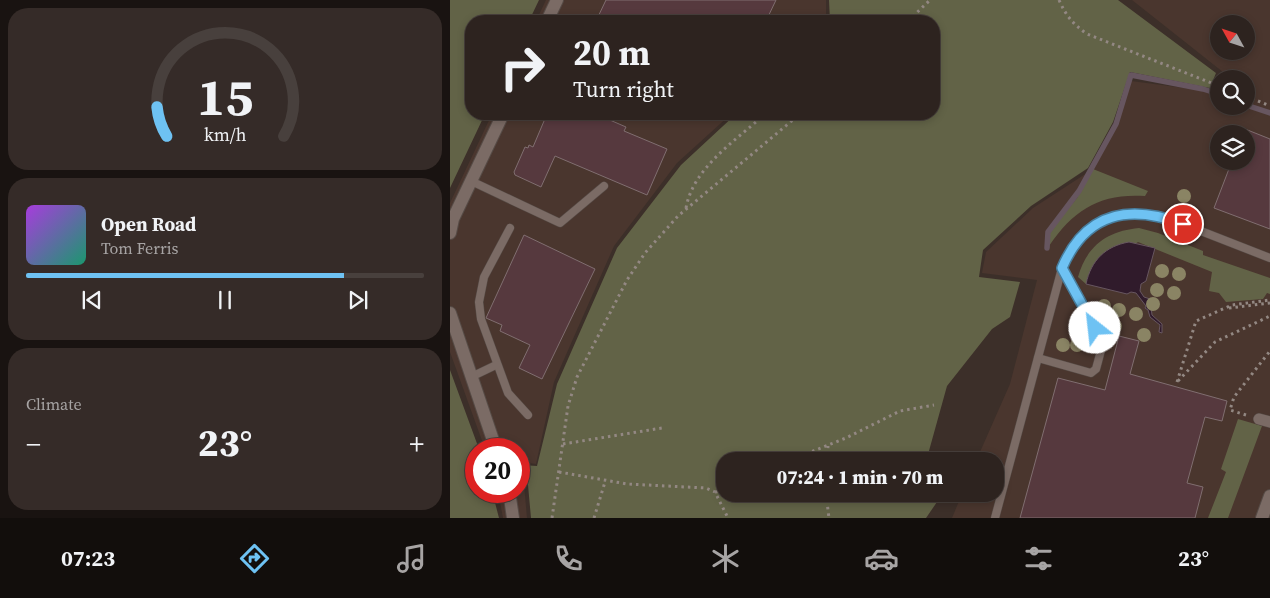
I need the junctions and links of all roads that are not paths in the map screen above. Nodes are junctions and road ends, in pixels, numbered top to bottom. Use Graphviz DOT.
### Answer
graph roads {
  1 [pos="557,0"];
  2 [pos="550,15"];
  3 [pos="500,120"];
  4 [pos="471,181"];
  5 [pos="604,186"];
  6 [pos="510,228"];
  7 [pos="450,233"];
  8 [pos="1270,258"];
  9 [pos="1062,268"];
  10 [pos="450,313"];
  11 [pos="1038,358"];
  12 [pos="496,365"];
  13 [pos="471,377"];
  14 [pos="528,414"];
  15 [pos="492,438"];
  16 [pos="1270,496"];
  17 [pos="511,503"];
  18 [pos="513,518"];
  19 [pos="995,518"];
  20 [pos="1262,518"];
  1 -- 2 [label="street"];
  3 -- 4 [label="street"];
  4 -- 5 [label="lane"];
  4 -- 7 [label="street"];
  6 -- 12 [label="lane"];
  8 -- 9 [label="lane"];
  9 -- 11 [label="lane"];
  9 -- 11 [label="lane"];
  10 -- 13 [label="street"];
  11 -- 19 [label="lane"];
  12 -- 13 [label="lane"];
  12 -- 14 [label="lane"];
  13 -- 15 [label="street"];
  16 -- 20 [label="street"];
  17 -- 18 [label="street"];
}
